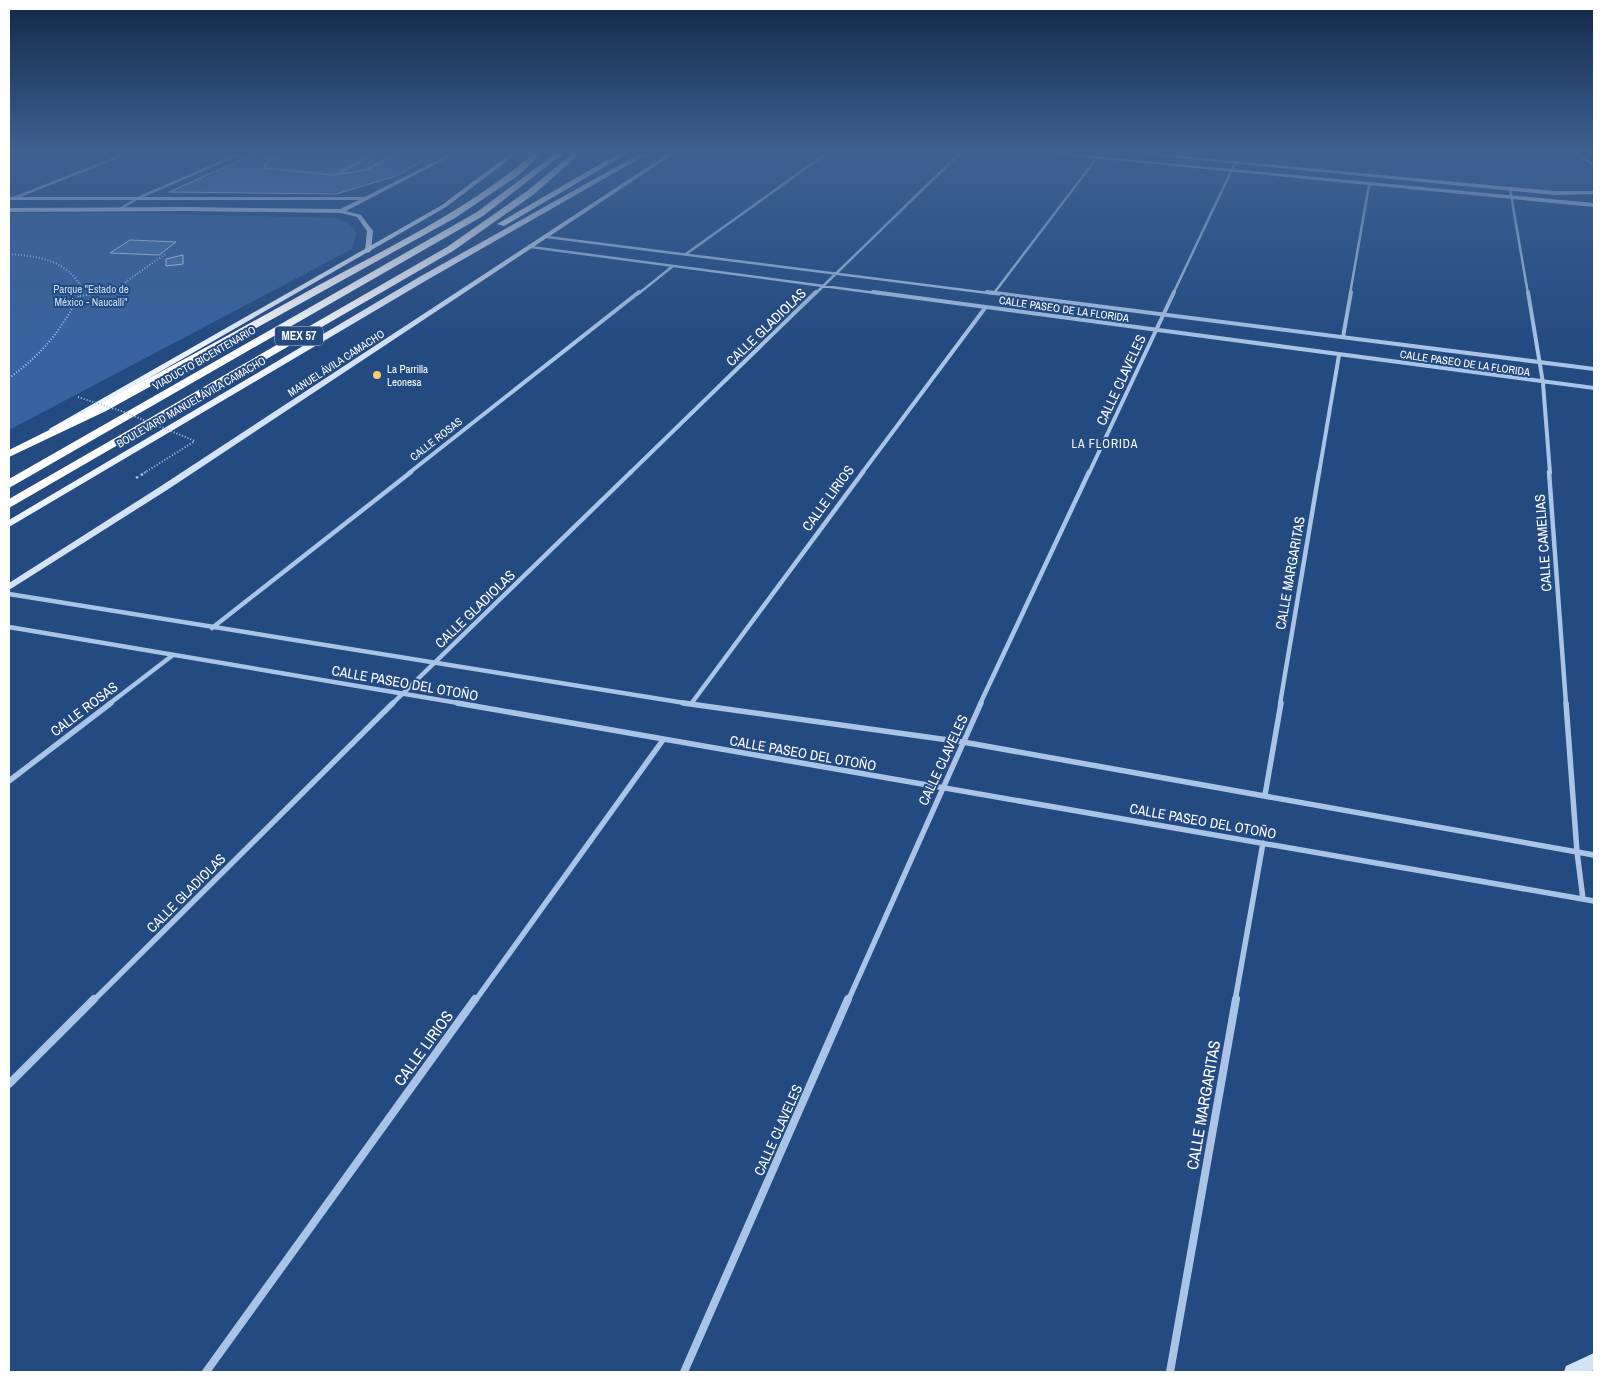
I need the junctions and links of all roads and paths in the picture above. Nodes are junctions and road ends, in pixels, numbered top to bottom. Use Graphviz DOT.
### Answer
graph roads {
  1 [pos="360,217"];
  2 [pos="425,217"];
  3 [pos="449,217"];
  4 [pos="474,217"];
  5 [pos="494,217"];
  6 [pos="513,217"];
  7 [pos="532,217"];
  8 [pos="576,217"];
  9 [pos="736,217"];
  10 [pos="894,217"];
  11 [pos="1051,217"];
  12 [pos="1210,217"];
  13 [pos="1363,217"];
  14 [pos="1515,217"];
  15 [pos="547,237"];
  16 [pos="531,247"];
  17 [pos="450,248"];
  18 [pos="368,251"];
  19 [pos="9,254"];
  20 [pos="165,254"];
  21 [pos="685,254"];
  22 [pos="673,266"];
  23 [pos="837,273"];
  24 [pos="824,286"];
  25 [pos="994,293"];
  26 [pos="79,296"];
  27 [pos="984,308"];
  28 [pos="1164,315"];
  29 [pos="1156,331"];
  30 [pos="1343,338"];
  31 [pos="1339,355"];
  32 [pos="1539,362"];
  33 [pos="1594,369"];
  34 [pos="9,378"];
  35 [pos="1542,383"];
  36 [pos="1594,388"];
  37 [pos="78,397"];
  38 [pos="41,436"];
  39 [pos="9,454"];
  40 [pos="136,478"];
  41 [pos="9,484"];
  42 [pos="9,504"];
  43 [pos="9,524"];
  44 [pos="9,587"];
  45 [pos="9,594"];
  46 [pos="9,627"];
  47 [pos="212,628"];
  48 [pos="173,656"];
  49 [pos="436,662"];
  50 [pos="403,693"];
  51 [pos="692,704"];
  52 [pos="663,740"];
  53 [pos="963,742"];
  54 [pos="9,781"];
  55 [pos="942,788"];
  56 [pos="1265,795"];
  57 [pos="1263,843"];
  58 [pos="1577,852"];
  59 [pos="1594,854"];
  60 [pos="1583,899"];
  61 [pos="1594,900"];
  62 [pos="9,1084"];
  63 [pos="1594,1361"];
  64 [pos="206,1372"];
  65 [pos="684,1372"];
  66 [pos="1170,1372"];
  67 [pos="1572,1372"];
  1 -- 18 [label="street"];
  2 -- 18 [label="main road"];
  3 -- 38 [label="highway, MEX 57"];
  4 -- 41 [label="highway, VIADUCTO BICENTENARIO"];
  5 -- 17 [label="highway, BOULEVARD MANUEL ÁVILA CAMACHO / MEX 57"];
  6 -- 17 [label="highway"];
  7 -- 43 [label="main road, BOULEVARD MANUEL ÁVILA CAMACHO"];
  8 -- 15 [label="street, MANUEL ÁVILA CAMACHO"];
  9 -- 21 [label="street"];
  10 -- 23 [label="street, CALLE GLADIOLAS"];
  11 -- 25 [label="street"];
  12 -- 28 [label="street, CALLE CLAVELES"];
  13 -- 30 [label="street"];
  14 -- 32 [label="street, CALLE CAMELIAS"];
  15 -- 16 [label="street, MANUEL ÁVILA CAMACHO"];
  15 -- 21 [label="street, CALLE PASEO DE LA FLORIDA"];
  16 -- 22 [label="street, CALLE PASEO DE LA FLORIDA"];
  16 -- 44 [label="street, MANUEL ÁVILA CAMACHO"];
  17 -- 42 [label="highway, BOULEVARD MANUEL ÁVILA CAMACHO / MEX 57"];
  18 -- 38 [label="main road"];
  19 -- 26 [label="path"];
  20 -- 26 [label="path"];
  21 -- 23 [label="street, CALLE PASEO DE LA FLORIDA"];
  22 -- 24 [label="street, CALLE PASEO DE LA FLORIDA"];
  22 -- 47 [label="street, CALLE ROSAS"];
  23 -- 24 [label="street, CALLE GLADIOLAS"];
  23 -- 25 [label="street, CALLE PASEO DE LA FLORIDA"];
  24 -- 27 [label="street, CALLE PASEO DE LA FLORIDA"];
  24 -- 49 [label="street, CALLE GLADIOLAS"];
  25 -- 28 [label="street, CALLE PASEO DE LA FLORIDA"];
  26 -- 34 [label="path"];
  27 -- 29 [label="street, CALLE PASEO DE LA FLORIDA"];
  27 -- 51 [label="street, CALLE LIRIOS"];
  28 -- 29 [label="street, CALLE CLAVELES"];
  28 -- 30 [label="street, CALLE PASEO DE LA FLORIDA"];
  29 -- 31 [label="street, CALLE PASEO DE LA FLORIDA"];
  29 -- 53 [label="street, CALLE CLAVELES"];
  30 -- 32 [label="street, CALLE PASEO DE LA FLORIDA"];
  31 -- 35 [label="street, CALLE PASEO DE LA FLORIDA"];
  31 -- 56 [label="street, CALLE MARGARITAS"];
  32 -- 33 [label="street, CALLE PASEO DE LA FLORIDA"];
  32 -- 35 [label="street, CALLE CAMELIAS"];
  35 -- 36 [label="street, CALLE PASEO DE LA FLORIDA"];
  35 -- 58 [label="street, CALLE CAMELIAS"];
  37 -- 40 [label="path, bridge"];
  38 -- 39 [label="highway, MEX 57"];
  45 -- 47 [label="street, CALLE PASEO DEL OTOÑO"];
  46 -- 48 [label="street, CALLE PASEO DEL OTOÑO"];
  47 -- 49 [label="street, CALLE PASEO DEL OTOÑO"];
  48 -- 50 [label="street, CALLE PASEO DEL OTOÑO"];
  48 -- 54 [label="street, CALLE ROSAS"];
  49 -- 50 [label="street, CALLE GLADIOLAS"];
  49 -- 51 [label="street, CALLE PASEO DEL OTOÑO"];
  50 -- 52 [label="street, CALLE PASEO DEL OTOÑO"];
  50 -- 62 [label="street, CALLE GLADIOLAS"];
  51 -- 53 [label="street, CALLE PASEO DEL OTOÑO"];
  52 -- 55 [label="street, CALLE PASEO DEL OTOÑO"];
  52 -- 64 [label="street, CALLE LIRIOS"];
  53 -- 55 [label="street, CALLE CLAVELES"];
  53 -- 56 [label="street, CALLE PASEO DEL OTOÑO"];
  55 -- 57 [label="street, CALLE PASEO DEL OTOÑO"];
  55 -- 65 [label="street, CALLE CLAVELES"];
  56 -- 58 [label="street, CALLE PASEO DEL OTOÑO"];
  57 -- 60 [label="street, CALLE PASEO DEL OTOÑO"];
  57 -- 66 [label="street, CALLE MARGARITAS"];
  58 -- 59 [label="street, CALLE PASEO DEL OTOÑO"];
  58 -- 60 [label="street, CALLE CAMELIAS"];
  60 -- 61 [label="street, CALLE PASEO DEL OTOÑO"];
  63 -- 67 [label="street"];
}
